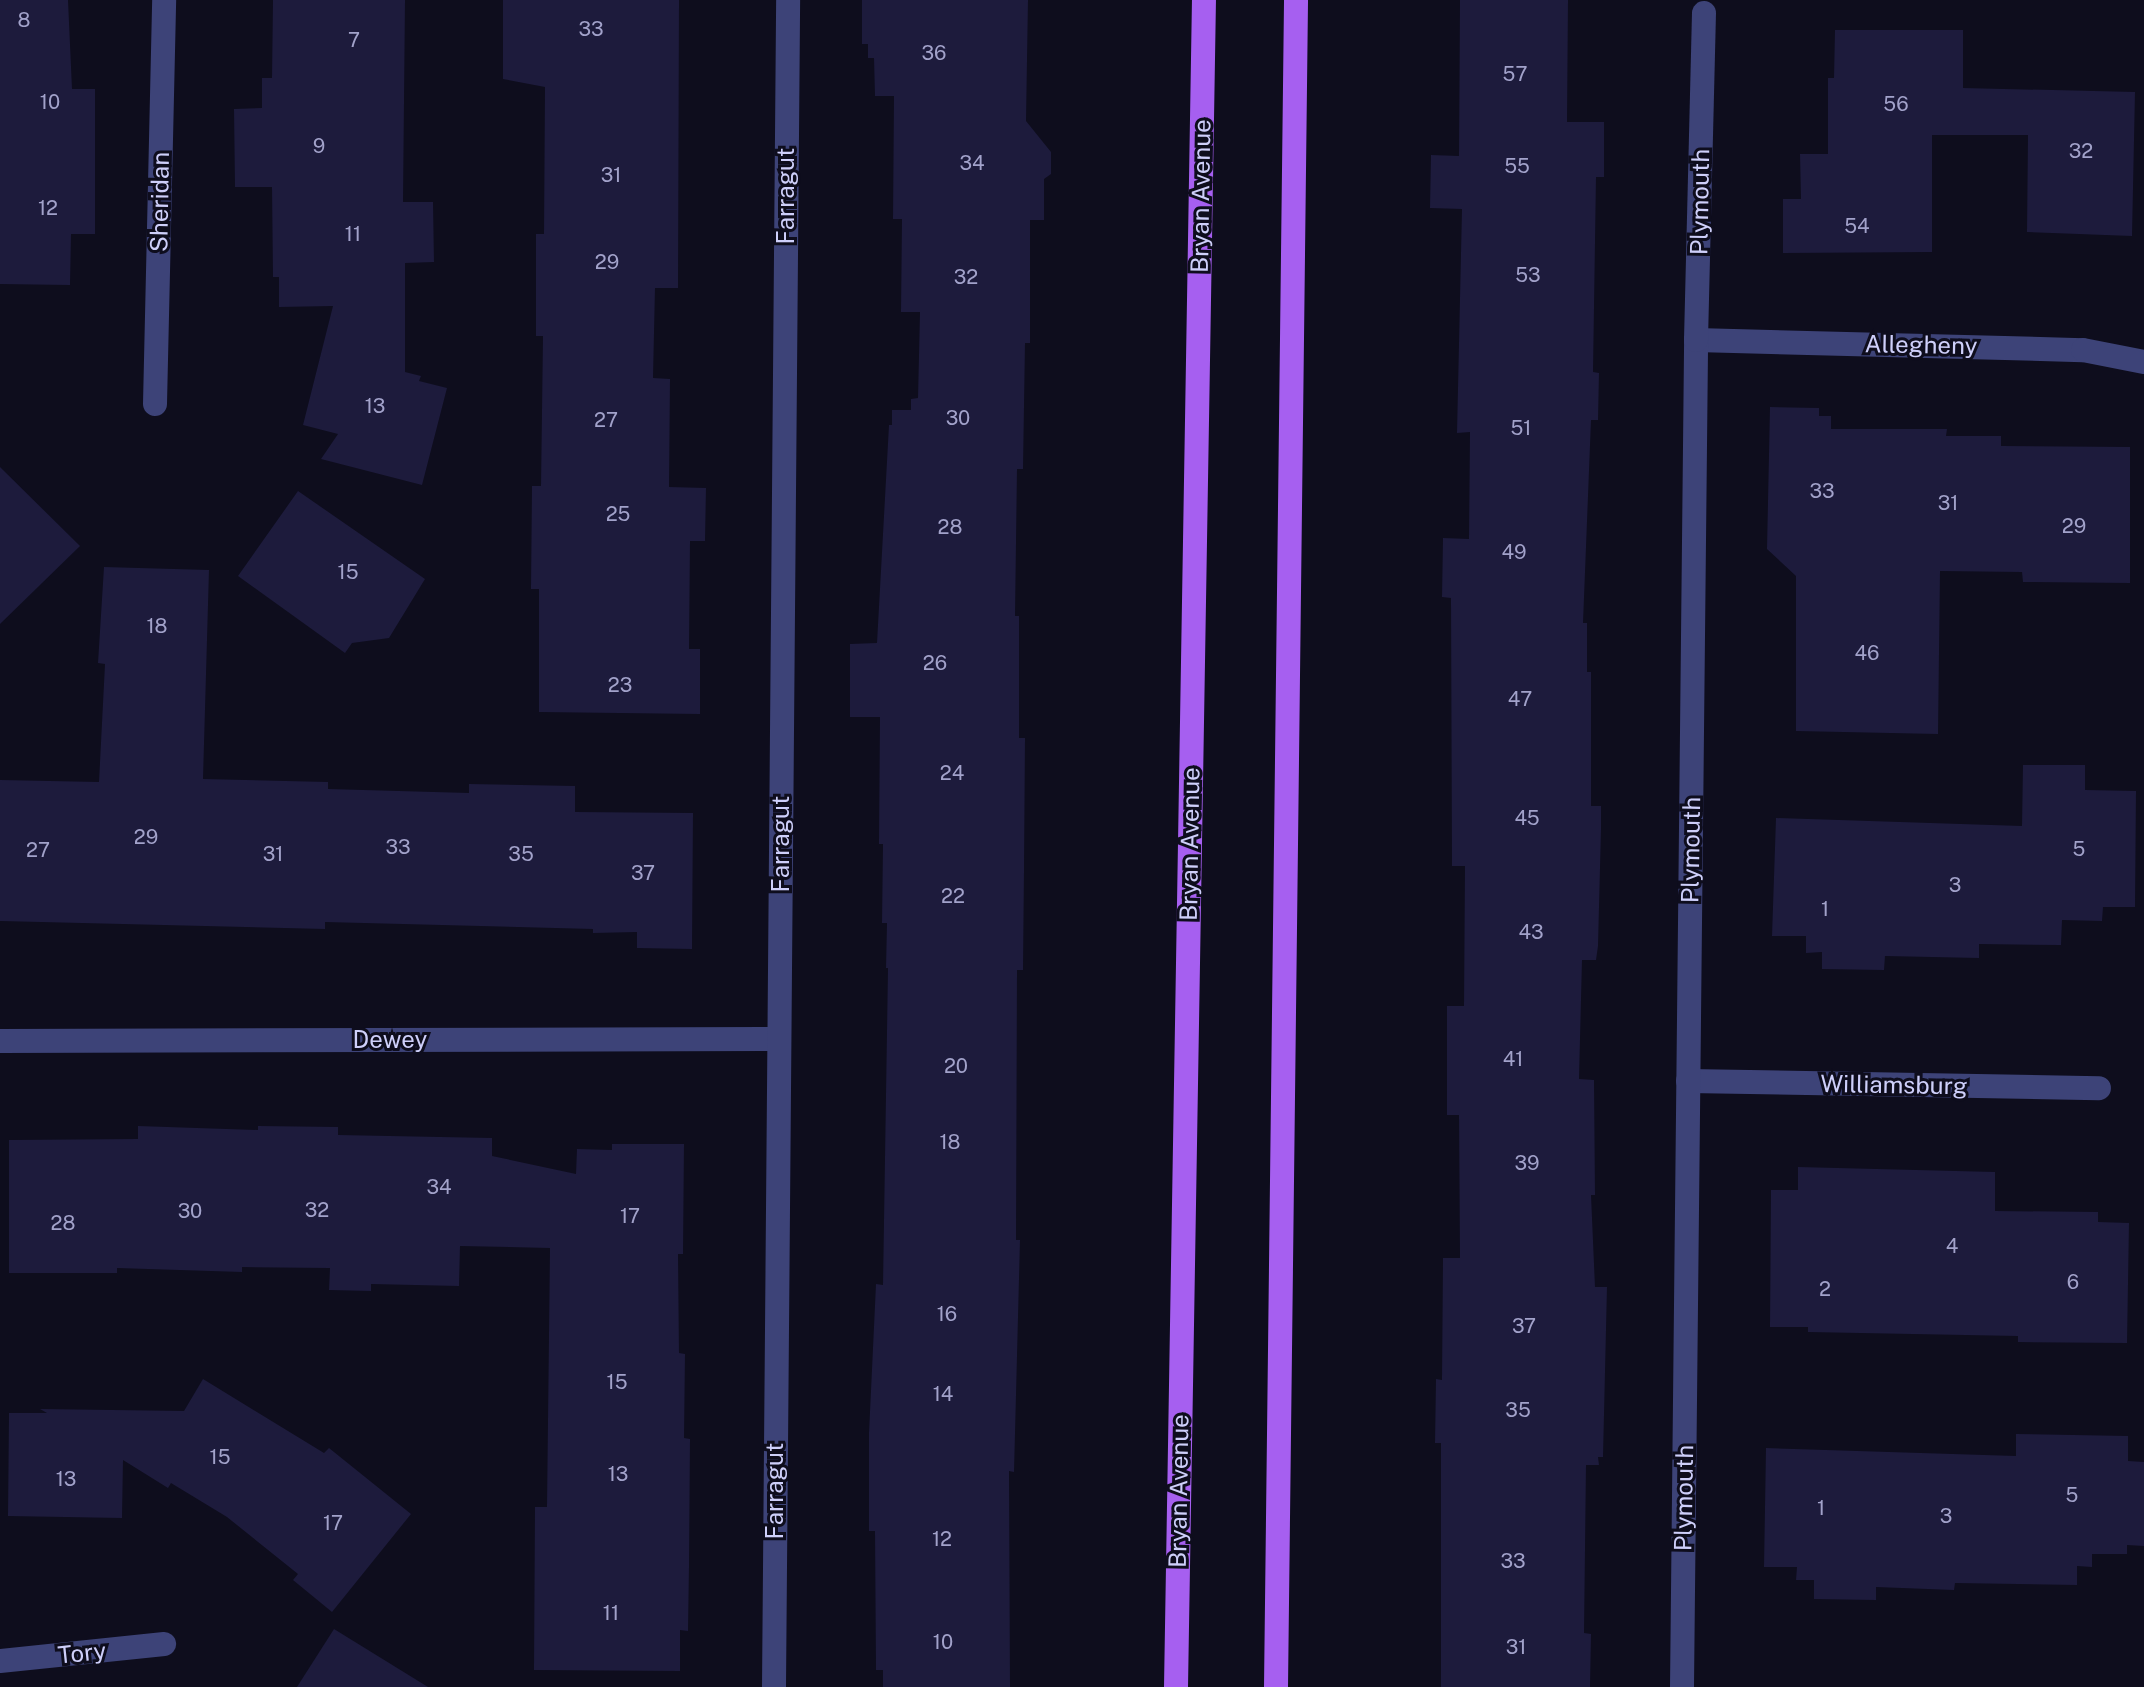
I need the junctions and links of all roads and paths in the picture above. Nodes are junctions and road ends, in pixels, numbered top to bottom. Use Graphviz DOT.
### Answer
graph roads {
  1 [pos="164,0"];
  2 [pos="788,0"];
  3 [pos="1204,0"];
  4 [pos="1296,0"];
  5 [pos="1704,13"];
  6 [pos="1696,340"];
  7 [pos="2144,362"];
  8 [pos="155,404"];
  9 [pos="779,1039"];
  10 [pos="0,1041"];
  11 [pos="1688,1081"];
  12 [pos="2099,1088"];
  13 [pos="164,1644"];
  14 [pos="0,1661"];
  15 [pos="774,1687"];
  16 [pos="1176,1687"];
  17 [pos="1276,1687"];
  18 [pos="1682,1687"];
  1 -- 8 [label="street, Sheridan"];
  2 -- 9 [label="street, Farragut"];
  3 -- 16 [label="main road, Bryan Avenue"];
  4 -- 17 [label="main road"];
  5 -- 6 [label="street, Plymouth"];
  6 -- 7 [label="street, Allegheny"];
  6 -- 11 [label="street, Plymouth"];
  9 -- 10 [label="street, Dewey"];
  9 -- 15 [label="street, Farragut"];
  11 -- 12 [label="street, Williamsburg"];
  11 -- 18 [label="street, Plymouth"];
  13 -- 14 [label="street, Tory"];
}
